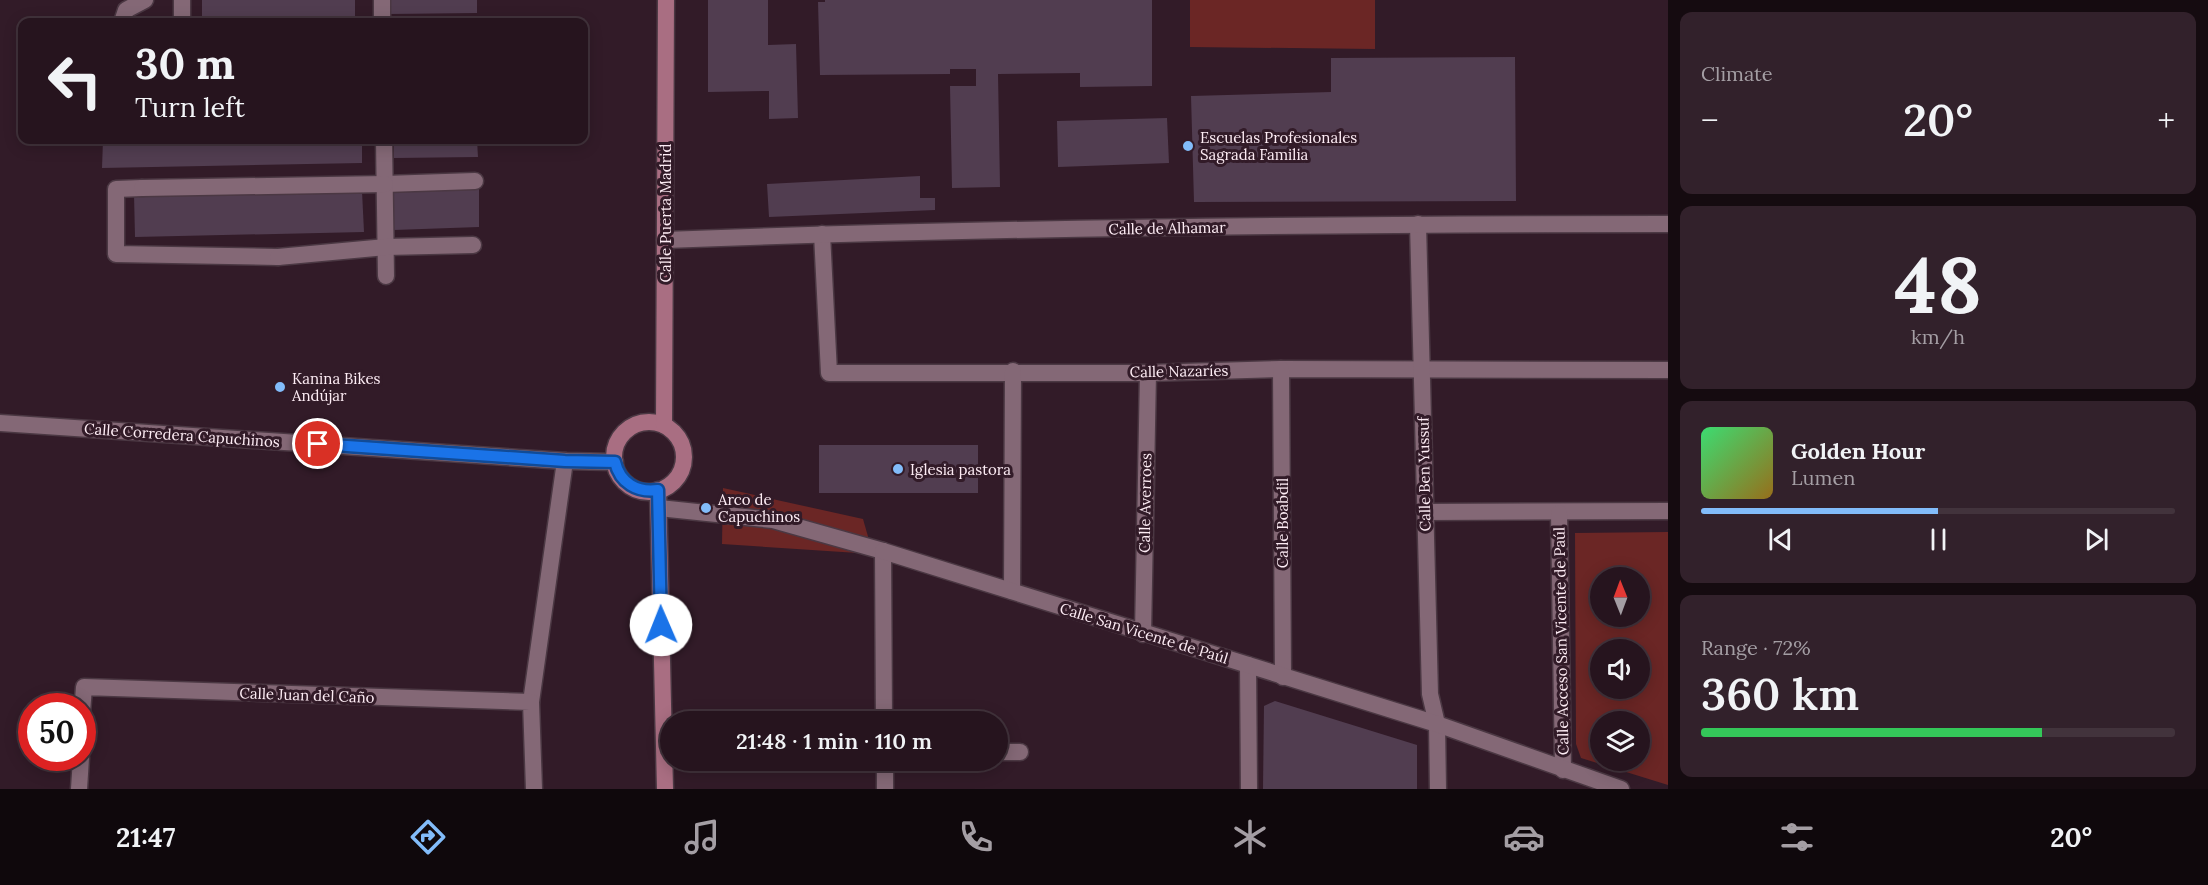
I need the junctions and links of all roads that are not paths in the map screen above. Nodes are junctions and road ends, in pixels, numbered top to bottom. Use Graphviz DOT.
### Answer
graph roads {
  1 [pos="145,0"];
  2 [pos="182,0"];
  3 [pos="382,0"];
  4 [pos="666,0"];
  5 [pos="123,18"];
  6 [pos="182,18"];
  7 [pos="382,18"];
  8 [pos="384,144"];
  9 [pos="475,181"];
  10 [pos="384,184"];
  11 [pos="1418,224"];
  12 [pos="1668,224"];
  13 [pos="822,234"];
  14 [pos="665,240"];
  15 [pos="474,245"];
  16 [pos="386,247"];
  17 [pos="386,276"];
  18 [pos="1281,369"];
  19 [pos="1422,369"];
  20 [pos="1668,370"];
  21 [pos="1013,371"];
  22 [pos="1148,373"];
  23 [pos="0,423"];
  24 [pos="664,425"];
  25 [pos="565,461"];
  26 [pos="615,462"];
  27 [pos="658,490"];
  28 [pos="659,508"];
  29 [pos="1425,512"];
  30 [pos="1668,512"];
  31 [pos="1559,513"];
  32 [pos="883,551"];
  33 [pos="1012,591"];
  34 [pos="1143,634"];
  35 [pos="1248,665"];
  36 [pos="1283,677"];
  37 [pos="84,693"];
  38 [pos="531,702"];
  39 [pos="885,711"];
  40 [pos="1437,724"];
  41 [pos="1008,752"];
  42 [pos="1020,752"];
  43 [pos="1563,770"];
  44 [pos="80,771"];
  45 [pos="885,771"];
  46 [pos="79,789"];
  47 [pos="534,789"];
  48 [pos="664,789"];
  49 [pos="885,789"];
  50 [pos="1250,789"];
  51 [pos="1438,789"];
  52 [pos="1621,789"];
  1 -- 5 [label="street"];
  2 -- 6 [label="street"];
  3 -- 7 [label="street"];
  4 -- 14 [label="main road, Calle Puerta Madrid"];
  8 -- 10 [label="street"];
  9 -- 10 [label="street"];
  10 -- 16 [label="street"];
  10 -- 16 [label="street"];
  11 -- 12 [label="street, Calle de Alhamar"];
  11 -- 13 [label="street, Calle de Alhamar"];
  11 -- 19 [label="street, Calle Ben Yussuf"];
  13 -- 14 [label="street, Calle de Alhamar"];
  13 -- 21 [label="street, Calle Nazaríes"];
  14 -- 24 [label="main road, Calle Puerta Madrid"];
  15 -- 16 [label="street"];
  16 -- 17 [label="street"];
  18 -- 19 [label="street, Calle Nazaríes"];
  18 -- 22 [label="street, Calle Nazaríes"];
  18 -- 36 [label="street, Calle Boabdil"];
  19 -- 20 [label="street, Calle Nazaríes"];
  19 -- 29 [label="street, Calle Ben Yussuf"];
  21 -- 22 [label="street, Calle Nazaríes"];
  21 -- 33 [label="street"];
  22 -- 34 [label="street, Calle Averroes"];
  23 -- 25 [label="street, Calle Corredera Capuchinos"];
  24 -- 26 [label="main road"];
  24 -- 27 [label="main road"];
  25 -- 26 [label="street, Calle Corredera Capuchinos"];
  25 -- 38 [label="street"];
  26 -- 27 [label="main road"];
  27 -- 28 [label="main road"];
  28 -- 32 [label="street, Calle San Vicente de Paúl"];
  28 -- 48 [label="main road"];
  29 -- 31 [label="street"];
  29 -- 40 [label="street, Calle Ben Yussuf"];
  30 -- 31 [label="street"];
  31 -- 43 [label="street, Calle Acceso San Vicente de Paúl"];
  32 -- 33 [label="street, Calle San Vicente de Paúl"];
  32 -- 39 [label="street"];
  33 -- 34 [label="street, Calle San Vicente de Paúl"];
  34 -- 35 [label="street, Calle San Vicente de Paúl"];
  35 -- 36 [label="street, Calle San Vicente de Paúl"];
  35 -- 50 [label="street"];
  36 -- 40 [label="street, Calle San Vicente de Paúl"];
  37 -- 38 [label="street, Calle Juan del Caño"];
  38 -- 47 [label="street"];
  40 -- 43 [label="street, Calle San Vicente de Paúl"];
  40 -- 51 [label="street, Calle Ben Yussuf"];
  41 -- 42 [label="street"];
  43 -- 52 [label="street, Calle San Vicente de Paúl"];
  44 -- 46 [label="street"];
  45 -- 49 [label="street"];
}
